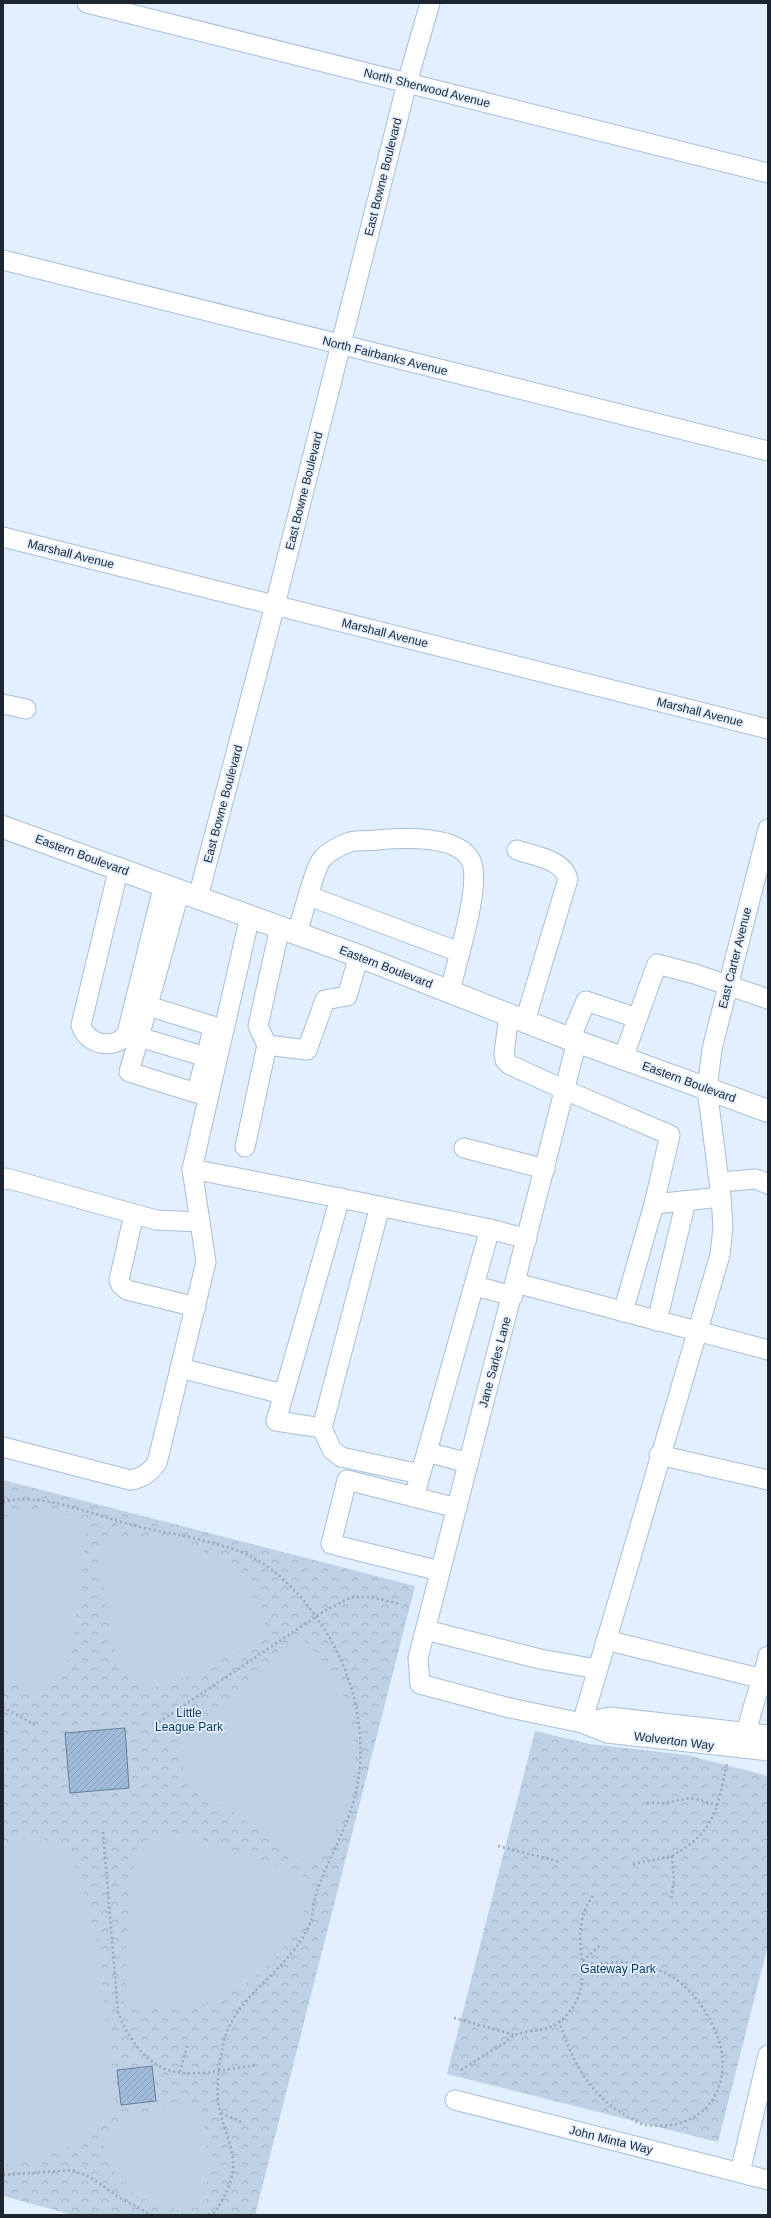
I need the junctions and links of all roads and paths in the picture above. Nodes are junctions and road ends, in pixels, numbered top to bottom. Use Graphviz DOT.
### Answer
graph roads {
  1 [pos="87,3"];
  2 [pos="430,3"];
  3 [pos="406,83"];
  4 [pos="768,173"];
  5 [pos="3,260"];
  6 [pos="342,344"];
  7 [pos="768,451"];
  8 [pos="3,537"];
  9 [pos="275,605"];
  10 [pos="3,704"];
  11 [pos="26,709"];
  12 [pos="768,729"];
  13 [pos="3,827"];
  14 [pos="768,829"];
  15 [pos="516,850"];
  16 [pos="118,868"];
  17 [pos="181,891"];
  18 [pos="309,896"];
  19 [pos="245,914"];
  20 [pos="288,931"];
  21 [pos="459,952"];
  22 [pos="359,956"];
  23 [pos="727,987"];
  24 [pos="450,991"];
  25 [pos="768,999"];
  26 [pos="148,1006"];
  27 [pos="517,1018"];
  28 [pos="637,1018"];
  29 [pos="213,1026"];
  30 [pos="139,1037"];
  31 [pos="574,1040"];
  32 [pos="267,1046"];
  33 [pos="206,1057"];
  34 [pos="622,1058"];
  35 [pos="707,1089"];
  36 [pos="564,1090"];
  37 [pos="768,1111"];
  38 [pos="245,1147"];
  39 [pos="464,1148"];
  40 [pos="192,1169"];
  41 [pos="545,1169"];
  42 [pos="3,1180"];
  43 [pos="768,1184"];
  44 [pos="721,1190"];
  45 [pos="340,1198"];
  46 [pos="686,1201"];
  47 [pos="654,1204"];
  48 [pos="380,1206"];
  49 [pos="134,1214"];
  50 [pos="200,1222"];
  51 [pos="490,1229"];
  52 [pos="527,1239"];
  53 [pos="475,1286"];
  54 [pos="514,1290"];
  55 [pos="196,1307"];
  56 [pos="622,1312"];
  57 [pos="657,1321"];
  58 [pos="696,1332"];
  59 [pos="768,1350"];
  60 [pos="179,1374"];
  61 [pos="283,1394"];
  62 [pos="322,1428"];
  63 [pos="3,1447"];
  64 [pos="427,1452"];
  65 [pos="659,1455"];
  66 [pos="468,1463"];
  67 [pos="420,1474"];
  68 [pos="768,1480"];
  69 [pos="414,1497"];
  70 [pos="3,1502"];
  71 [pos="457,1508"];
  72 [pos="440,1571"];
  73 [pos="400,1604"];
  74 [pos="316,1618"];
  75 [pos="426,1630"];
  76 [pos="606,1640"];
  77 [pos="768,1656"];
  78 [pos="597,1669"];
  79 [pos="764,1679"];
  80 [pos="420,1684"];
  81 [pos="3,1707"];
  82 [pos="158,1722"];
  83 [pos="582,1723"];
  84 [pos="34,1725"];
  85 [pos="768,1735"];
  86 [pos="746,1741"];
  87 [pos="691,1743"];
  88 [pos="768,1752"];
  89 [pos="768,1763"];
  90 [pos="727,1764"];
  91 [pos="647,1803"];
  92 [pos="718,1805"];
  93 [pos="103,1832"];
  94 [pos="498,1846"];
  95 [pos="672,1856"];
  96 [pos="561,1862"];
  97 [pos="633,1864"];
  98 [pos="595,1893"];
  99 [pos="671,1901"];
  100 [pos="599,1946"];
  101 [pos="582,1961"];
  102 [pos="454,2018"];
  103 [pos="559,2021"];
  104 [pos="515,2035"];
  105 [pos="188,2043"];
  106 [pos="767,2061"];
  107 [pos="257,2065"];
  108 [pos="220,2070"];
  109 [pos="461,2070"];
  110 [pos="180,2072"];
  111 [pos="455,2100"];
  112 [pos="221,2113"];
  113 [pos="241,2122"];
  114 [pos="740,2172"];
  115 [pos="3,2175"];
  116 [pos="768,2180"];
  117 [pos="152,2215"];
  118 [pos="207,2215"];
  1 -- 3 [label="street, North Sherwood Avenue"];
  2 -- 3 [label="street, East Bowne Boulevard"];
  3 -- 4 [label="street, North Sherwood Avenue"];
  3 -- 6 [label="street, East Bowne Boulevard"];
  5 -- 6 [label="street, North Fairbanks Avenue"];
  6 -- 7 [label="street, North Fairbanks Avenue"];
  6 -- 9 [label="street, East Bowne Boulevard"];
  8 -- 9 [label="street, Marshall Avenue"];
  9 -- 12 [label="street, Marshall Avenue"];
  9 -- 17 [label="street, East Bowne Boulevard"];
  10 -- 11 [label="street"];
  13 -- 16 [label="main road, Eastern Boulevard"];
  14 -- 23 [label="street, East Carter Avenue"];
  15 -- 27 [label="street"];
  16 -- 17 [label="main road, Eastern Boulevard"];
  16 -- 17 [label="street"];
  17 -- 19 [label="main road, Eastern Boulevard"];
  17 -- 26 [label="street"];
  18 -- 20 [label="street"];
  18 -- 21 [label="street"];
  18 -- 21 [label="street"];
  19 -- 20 [label="main road, Eastern Boulevard"];
  19 -- 29 [label="street"];
  19 -- 40 [label="street"];
  20 -- 22 [label="main road, Eastern Boulevard"];
  20 -- 32 [label="street"];
  21 -- 24 [label="street"];
  22 -- 24 [label="main road, Eastern Boulevard"];
  22 -- 32 [label="street"];
  23 -- 25 [label="street"];
  23 -- 28 [label="street"];
  23 -- 35 [label="street, East Carter Avenue"];
  24 -- 27 [label="main road, Eastern Boulevard"];
  26 -- 29 [label="street"];
  26 -- 30 [label="street"];
  27 -- 31 [label="main road, Eastern Boulevard"];
  27 -- 36 [label="street"];
  28 -- 31 [label="street, Jane Sarles Lane"];
  28 -- 34 [label="street"];
  29 -- 33 [label="street"];
  30 -- 33 [label="street"];
  30 -- 33 [label="street"];
  31 -- 34 [label="main road, Eastern Boulevard"];
  31 -- 36 [label="street, Jane Sarles Lane"];
  32 -- 38 [label="street"];
  34 -- 35 [label="main road, Eastern Boulevard"];
  35 -- 37 [label="main road, Eastern Boulevard"];
  35 -- 44 [label="street, East Carter Avenue"];
  36 -- 41 [label="street, Jane Sarles Lane"];
  36 -- 47 [label="street"];
  39 -- 41 [label="street"];
  40 -- 45 [label="street"];
  40 -- 50 [label="street"];
  41 -- 52 [label="street, Jane Sarles Lane"];
  42 -- 49 [label="street"];
  43 -- 44 [label="street"];
  44 -- 46 [label="street"];
  44 -- 58 [label="street, East Carter Avenue"];
  45 -- 48 [label="street"];
  45 -- 61 [label="street"];
  46 -- 47 [label="street"];
  46 -- 57 [label="street"];
  47 -- 56 [label="street"];
  48 -- 51 [label="street"];
  48 -- 62 [label="street"];
  49 -- 50 [label="street"];
  49 -- 55 [label="street"];
  50 -- 55 [label="street"];
  51 -- 52 [label="street"];
  51 -- 53 [label="street"];
  52 -- 54 [label="street, Jane Sarles Lane"];
  53 -- 54 [label="street"];
  53 -- 64 [label="street"];
  54 -- 56 [label="street"];
  54 -- 66 [label="street, Jane Sarles Lane"];
  55 -- 60 [label="street"];
  56 -- 57 [label="street"];
  57 -- 58 [label="street"];
  58 -- 59 [label="street"];
  58 -- 65 [label="street, East Carter Avenue"];
  60 -- 61 [label="street"];
  60 -- 63 [label="street"];
  61 -- 62 [label="street"];
  62 -- 67 [label="street"];
  64 -- 66 [label="street"];
  64 -- 67 [label="street"];
  65 -- 68 [label="street"];
  65 -- 76 [label="street, East Carter Avenue"];
  66 -- 71 [label="street, Jane Sarles Lane"];
  67 -- 69 [label="street"];
  69 -- 71 [label="street"];
  69 -- 72 [label="street"];
  70 -- 74 [label="path"];
  71 -- 72 [label="street, Jane Sarles Lane"];
  72 -- 75 [label="street, Jane Sarles Lane"];
  73 -- 74 [label="path"];
  74 -- 82 [label="path"];
  74 -- 108 [label="path"];
  75 -- 78 [label="street"];
  75 -- 80 [label="street, Jane Sarles Lane"];
  76 -- 78 [label="street, East Carter Avenue"];
  76 -- 79 [label="street"];
  77 -- 79 [label="street"];
  78 -- 83 [label="street, East Carter Avenue"];
  79 -- 86 [label="street"];
  80 -- 83 [label="street, Wolverton Way"];
  81 -- 84 [label="path"];
  83 -- 86 [label="street, Wolverton Way"];
  83 -- 87 [label="street, Wolverton Way"];
  85 -- 86 [label="street, Wolverton Way"];
  86 -- 87 [label="street, Wolverton Way"];
  86 -- 88 [label="street, Wolverton Way"];
  87 -- 89 [label="street"];
  90 -- 92 [label="path"];
  91 -- 92 [label="path"];
  92 -- 95 [label="path"];
  93 -- 110 [label="path"];
  94 -- 96 [label="path"];
  95 -- 97 [label="path"];
  95 -- 99 [label="path"];
  98 -- 101 [label="path"];
  100 -- 101 [label="path"];
  101 -- 103 [label="path"];
  101 -- 103 [label="path"];
  102 -- 104 [label="path"];
  103 -- 104 [label="path"];
  104 -- 109 [label="path"];
  105 -- 110 [label="path"];
  106 -- 114 [label="street"];
  107 -- 108 [label="path"];
  108 -- 110 [label="path"];
  108 -- 112 [label="path"];
  111 -- 114 [label="street, John Minta Way"];
  112 -- 113 [label="path"];
  112 -- 118 [label="path"];
  114 -- 116 [label="street, John Minta Way"];
  115 -- 117 [label="path"];
}
